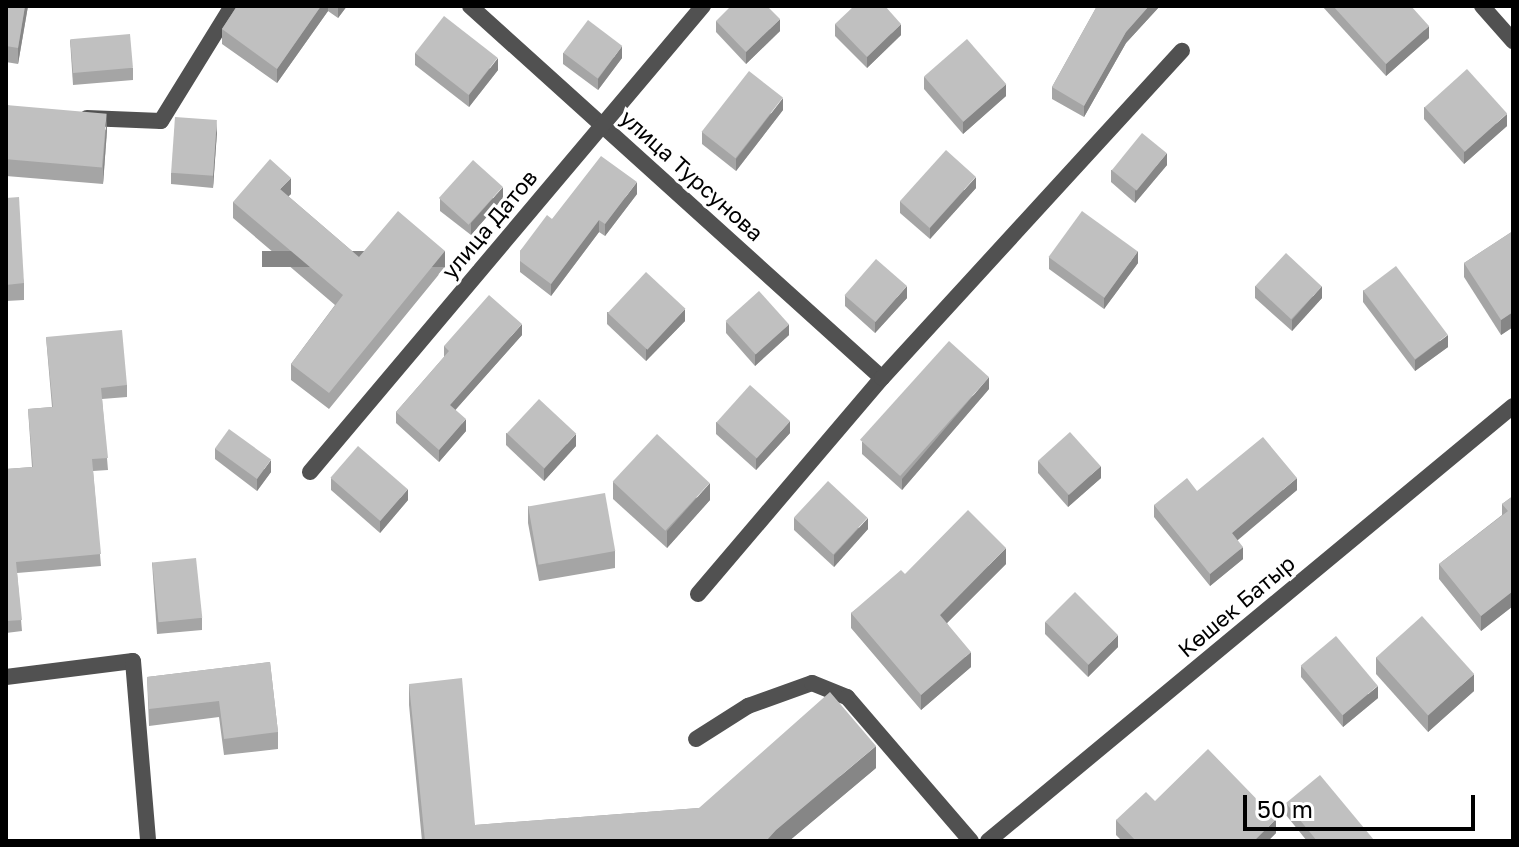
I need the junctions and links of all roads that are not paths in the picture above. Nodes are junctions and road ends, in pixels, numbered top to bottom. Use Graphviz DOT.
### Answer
graph roads {
  1 [pos="232,6"];
  2 [pos="470,6"];
  3 [pos="703,6"];
  4 [pos="1482,6"];
  5 [pos="1513,41"];
  6 [pos="1182,51"];
  7 [pos="70,117"];
  8 [pos="602,122"];
  9 [pos="882,378"];
  10 [pos="1513,406"];
  11 [pos="310,472"];
  12 [pos="698,594"];
  13 [pos="6,677"];
  14 [pos="696,739"];
  15 [pos="148,841"];
  16 [pos="971,841"];
  17 [pos="988,841"];
  1 -- 7 [label="street"];
  2 -- 8 [label="street, улица Турсунова"];
  3 -- 8 [label="street, улица Датов"];
  4 -- 5 [label="street"];
  6 -- 9 [label="street"];
  8 -- 9 [label="street, улица Турсунова"];
  8 -- 11 [label="street, улица Датов"];
  9 -- 12 [label="street"];
  10 -- 17 [label="street, Көшек Батыр"];
  13 -- 15 [label="street"];
  14 -- 16 [label="street"];
}
